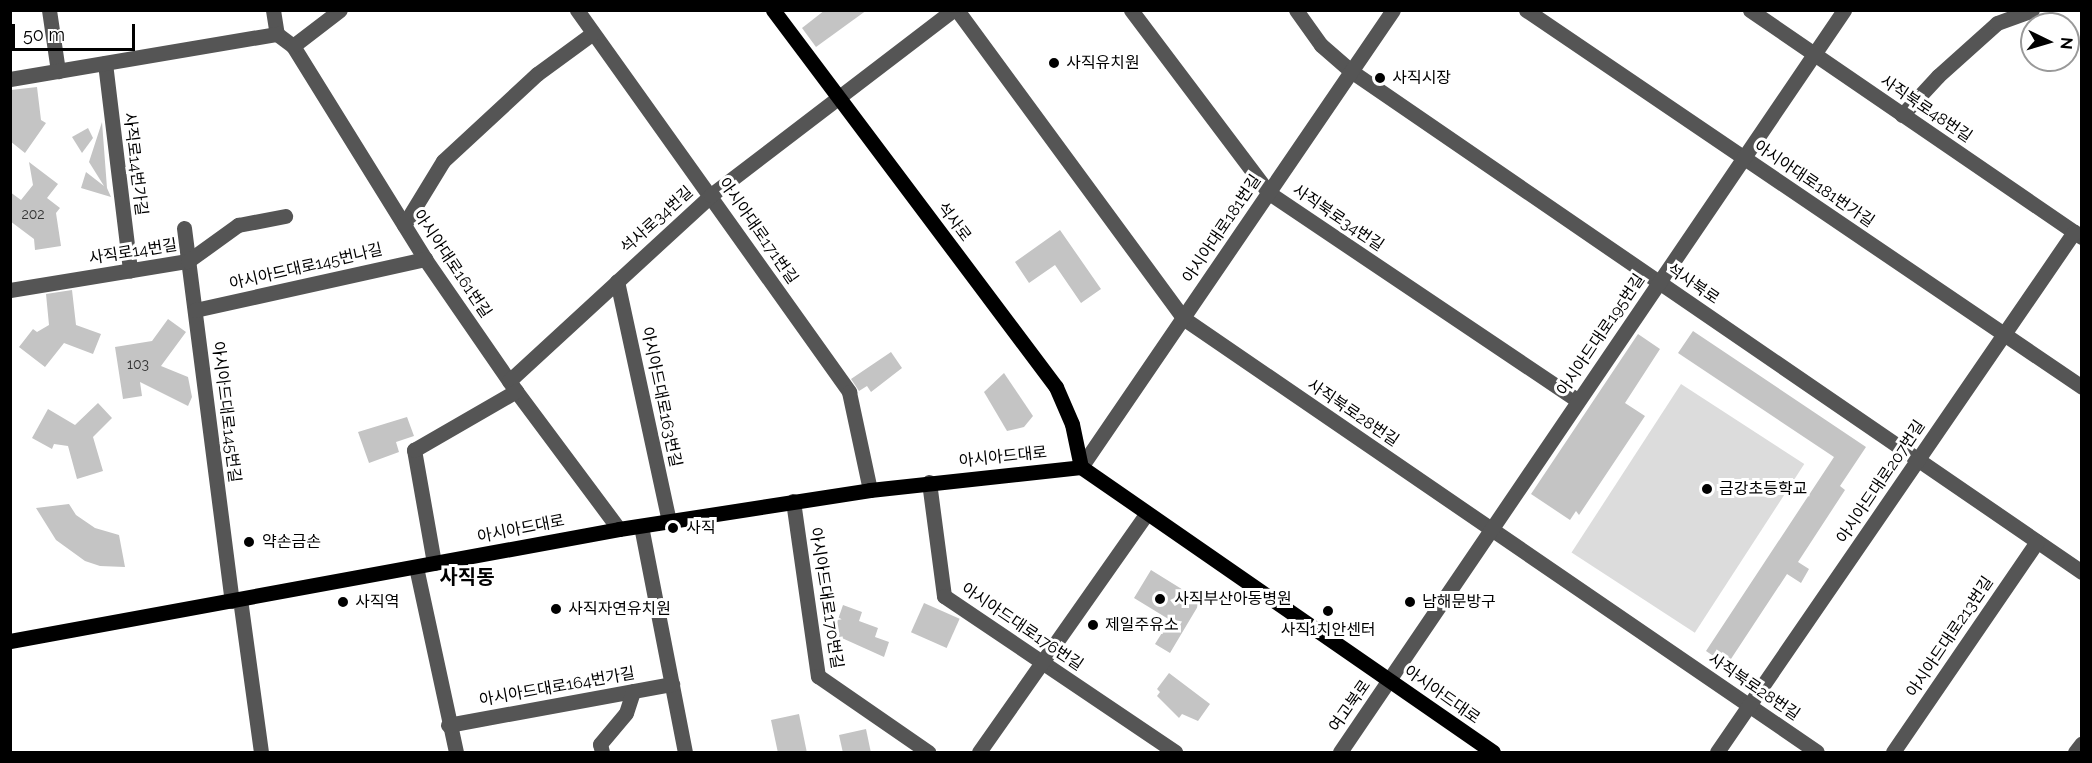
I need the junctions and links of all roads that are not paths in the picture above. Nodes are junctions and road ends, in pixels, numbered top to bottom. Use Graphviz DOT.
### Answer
graph roads {
  1 [pos="49,10"];
  2 [pos="273,10"];
  3 [pos="339,10"];
  4 [pos="577,10"];
  5 [pos="773,10"];
  6 [pos="955,10"];
  7 [pos="1131,10"];
  8 [pos="1296,10"];
  9 [pos="1393,10"];
  10 [pos="1526,10"];
  11 [pos="1750,10"];
  12 [pos="1844,10"];
  13 [pos="2032,10"];
  14 [pos="1996,17"];
  15 [pos="593,33"];
  16 [pos="277,34"];
  17 [pos="293,46"];
  18 [pos="1813,53"];
  19 [pos="105,63"];
  20 [pos="58,71"];
  21 [pos="1352,71"];
  22 [pos="10,79"];
  23 [pos="837,96"];
  24 [pos="1902,115"];
  25 [pos="1743,157"];
  26 [pos="1269,193"];
  27 [pos="711,195"];
  28 [pos="285,216"];
  29 [pos="404,225"];
  30 [pos="184,228"];
  31 [pos="2078,234"];
  32 [pos="425,259"];
  33 [pos="188,261"];
  34 [pos="130,271"];
  35 [pos="617,281"];
  36 [pos="1658,282"];
  37 [pos="10,290"];
  38 [pos="195,310"];
  39 [pos="1183,318"];
  40 [pos="2004,334"];
  41 [pos="513,386"];
  42 [pos="2082,387"];
  43 [pos="1578,401"];
  44 [pos="1918,460"];
  45 [pos="1082,467"];
  46 [pos="929,482"];
  47 [pos="870,490"];
  48 [pos="793,501"];
  49 [pos="1147,513"];
  50 [pos="669,521"];
  51 [pos="641,526"];
  52 [pos="619,529"];
  53 [pos="1491,530"];
  54 [pos="2037,542"];
  55 [pos="434,563"];
  56 [pos="416,567"];
  57 [pos="2082,572"];
  58 [pos="236,600"];
  59 [pos="10,641"];
  60 [pos="1042,662"];
  61 [pos="1389,681"];
  62 [pos="672,684"];
  63 [pos="633,691"];
  64 [pos="1749,706"];
  65 [pos="448,725"];
  66 [pos="2082,743"];
  67 [pos="261,753"];
  68 [pos="456,753"];
  69 [pos="602,753"];
  70 [pos="686,753"];
  71 [pos="928,753"];
  72 [pos="979,753"];
  73 [pos="1175,753"];
  74 [pos="1340,753"];
  75 [pos="1493,753"];
  76 [pos="1717,753"];
  77 [pos="1817,753"];
  78 [pos="1893,753"];
  79 [pos="2075,753"];
  1 -- 20 [label="street"];
  2 -- 16 [label="street"];
  3 -- 17 [label="street"];
  4 -- 15 [label="street, 아시아대로171번길"];
  5 -- 23 [label="main road, 석사로"];
  6 -- 23 [label="street, 석사로34번길"];
  6 -- 39 [label="street, 사직북로28번길"];
  7 -- 26 [label="street, 사직북로34번길"];
  8 -- 21 [label="street, 석사북로"];
  9 -- 21 [label="street, 아시아대로181번길"];
  10 -- 25 [label="street, 아시아대로181번가길"];
  11 -- 18 [label="street, 사직북로48번길"];
  12 -- 18 [label="street, 아시아드대로195번길"];
  13 -- 14 [label="street"];
  14 -- 24 [label="street"];
  15 -- 27 [label="street, 아시아대로171번길"];
  15 -- 29 [label="street"];
  16 -- 17 [label="street, 아시아대로161번길"];
  16 -- 19 [label="street"];
  17 -- 29 [label="street, 아시아대로161번길"];
  18 -- 24 [label="street, 사직북로48번길"];
  18 -- 25 [label="street, 아시아드대로195번길"];
  19 -- 20 [label="street"];
  19 -- 34 [label="street, 사직로14번가길"];
  20 -- 22 [label="street"];
  21 -- 26 [label="street, 아시아대로181번길"];
  21 -- 36 [label="street, 석사북로"];
  23 -- 27 [label="street, 석사로34번길"];
  23 -- 45 [label="main road, 석사로"];
  24 -- 31 [label="street, 사직북로48번길"];
  25 -- 36 [label="street, 아시아드대로195번길"];
  25 -- 40 [label="street, 아시아대로181번가길"];
  26 -- 39 [label="street, 아시아대로181번길"];
  26 -- 43 [label="street, 사직북로34번길"];
  27 -- 35 [label="street, 석사로34번길"];
  27 -- 47 [label="street, 아시아대로171번길"];
  28 -- 33 [label="street, 사직로14번길"];
  29 -- 32 [label="street, 아시아대로161번길"];
  30 -- 33 [label="street, 아시아드대로145번길"];
  31 -- 40 [label="street, 아시아드대로207번길"];
  32 -- 38 [label="street, 아시아드대로145번나길"];
  32 -- 41 [label="street, 아시아대로161번길"];
  33 -- 34 [label="street, 사직로14번길"];
  33 -- 38 [label="street, 아시아드대로145번길"];
  34 -- 37 [label="street, 사직로14번길"];
  35 -- 41 [label="street, 석사로34번길"];
  35 -- 50 [label="street, 아시아드대로163번길"];
  36 -- 43 [label="street, 아시아드대로195번길"];
  36 -- 44 [label="street, 석사북로"];
  38 -- 58 [label="street, 아시아드대로145번길"];
  39 -- 45 [label="street, 아시아대로181번길"];
  39 -- 53 [label="street, 사직북로28번길"];
  40 -- 42 [label="street, 아시아대로181번가길"];
  40 -- 44 [label="street, 아시아드대로207번길"];
  41 -- 52 [label="street, 아시아대로161번길"];
  41 -- 55 [label="street, 석사로34번길"];
  43 -- 53 [label="street, 아시아드대로195번길"];
  44 -- 54 [label="street, 석사북로"];
  44 -- 64 [label="street, 아시아드대로207번길"];
  45 -- 46 [label="main road, 아시아드대로"];
  45 -- 49 [label="main road, 아시아드대로"];
  46 -- 47 [label="main road, 아시아드대로"];
  46 -- 60 [label="street, 아시아드대로176번길"];
  47 -- 48 [label="main road, 아시아드대로"];
  48 -- 50 [label="main road, 아시아드대로"];
  48 -- 71 [label="street, 아시아드대로170번길"];
  49 -- 60 [label="street"];
  49 -- 61 [label="main road, 아시아드대로"];
  50 -- 51 [label="main road, 아시아드대로"];
  51 -- 52 [label="main road, 아시아드대로"];
  51 -- 62 [label="street"];
  52 -- 55 [label="main road, 아시아드대로"];
  53 -- 61 [label="street, 아시아드대로195번길"];
  53 -- 64 [label="street, 사직북로28번길"];
  54 -- 57 [label="street, 석사북로"];
  54 -- 78 [label="street, 아시아드대로213번길"];
  55 -- 56 [label="main road, 아시아드대로"];
  56 -- 58 [label="main road, 아시아드대로"];
  56 -- 65 [label="street"];
  58 -- 59 [label="main road, 아시아드대로"];
  58 -- 67 [label="street, 아시아드대로145번길"];
  60 -- 72 [label="street"];
  60 -- 73 [label="street, 아시아드대로176번길"];
  61 -- 74 [label="street, 여고북로"];
  61 -- 75 [label="main road, 아시아드대로"];
  62 -- 63 [label="street, 아시아드대로164번가길"];
  62 -- 70 [label="street"];
  63 -- 65 [label="street, 아시아드대로164번가길"];
  63 -- 69 [label="street"];
  64 -- 76 [label="street, 아시아드대로207번길"];
  64 -- 77 [label="street, 사직북로28번길"];
  65 -- 68 [label="street"];
  66 -- 79 [label="street"];
}
